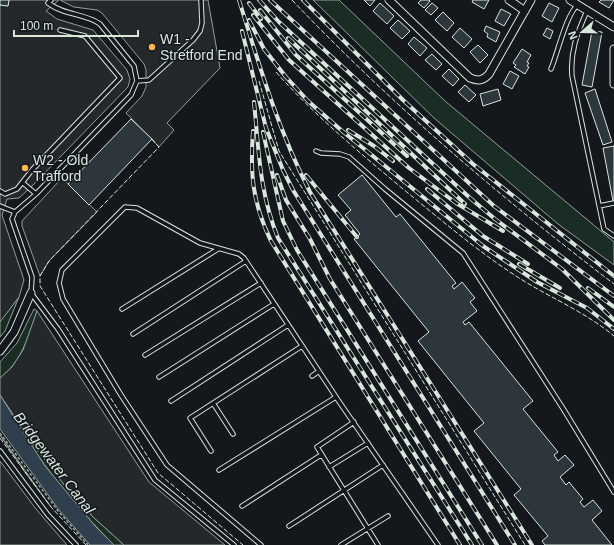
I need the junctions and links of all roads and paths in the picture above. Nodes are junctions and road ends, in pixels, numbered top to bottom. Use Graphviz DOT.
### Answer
graph roads {
  1 [pos="51,0"];
  2 [pos="201,0"];
  3 [pos="389,0"];
  4 [pos="508,0"];
  5 [pos="531,0"];
  6 [pos="570,0"];
  7 [pos="581,2"];
  8 [pos="588,10"];
  9 [pos="525,11"];
  10 [pos="614,28"];
  11 [pos="60,30"];
  12 [pos="614,49"];
  13 [pos="551,70"];
  14 [pos="137,81"];
  15 [pos="614,84"];
  16 [pos="316,151"];
  17 [pos="22,183"];
  18 [pos="0,191"];
  19 [pos="36,194"];
  20 [pos="614,203"];
  21 [pos="0,206"];
  22 [pos="599,206"];
  23 [pos="15,212"];
  24 [pos="614,236"];
  25 [pos="218,249"];
  26 [pos="246,261"];
  27 [pos="261,283"];
  28 [pos="31,293"];
  29 [pos="274,304"];
  30 [pos="122,310"];
  31 [pos="288,325"];
  32 [pos="133,334"];
  33 [pos="302,346"];
  34 [pos="0,351"];
  35 [pos="145,355"];
  36 [pos="319,372"];
  37 [pos="312,376"];
  38 [pos="159,377"];
  39 [pos="336,397"];
  40 [pos="171,401"];
  41 [pos="213,403"];
  42 [pos="354,422"];
  43 [pos="0,432"];
  44 [pos="233,434"];
  45 [pos="368,443"];
  46 [pos="0,451"];
  47 [pos="211,451"];
  48 [pos="322,455"];
  49 [pos="383,465"];
  50 [pos="329,467"];
  51 [pos="219,470"];
  52 [pos="344,491"];
  53 [pos="614,492"];
  54 [pos="242,506"];
  55 [pos="388,516"];
  56 [pos="289,526"];
  57 [pos="368,529"];
  58 [pos="76,545"];
  59 [pos="88,545"];
  60 [pos="234,545"];
  61 [pos="261,545"];
  62 [pos="341,545"];
  63 [pos="378,545"];
  64 [pos="438,545"];
  1 -- 14 [label="lane"];
  2 -- 14 [label="lane"];
  3 -- 9 [label="street"];
  4 -- 9 [label="street"];
  5 -- 9 [label="street"];
  6 -- 7 [label="street"];
  7 -- 8 [label="street"];
  7 -- 13 [label="lane"];
  8 -- 10 [label="street"];
  8 -- 22 [label="lane"];
  11 -- 17 [label="lane"];
  12 -- 15 [label="street"];
  14 -- 19 [label="lane"];
  16 -- 53 [label="lane"];
  17 -- 18 [label="lane"];
  17 -- 19 [label="lane"];
  19 -- 23 [label="lane"];
  20 -- 22 [label="lane"];
  21 -- 23 [label="lane"];
  22 -- 24 [label="lane"];
  23 -- 28 [label="lane"];
  25 -- 26 [label="lane"];
  25 -- 30 [label="lane"];
  25 -- 61 [label="lane"];
  26 -- 27 [label="lane"];
  26 -- 32 [label="lane"];
  27 -- 29 [label="lane"];
  27 -- 35 [label="lane"];
  28 -- 34 [label="street"];
  28 -- 60 [label="lane"];
  29 -- 31 [label="lane"];
  29 -- 38 [label="lane"];
  31 -- 33 [label="lane"];
  31 -- 40 [label="lane"];
  33 -- 36 [label="lane"];
  33 -- 41 [label="lane"];
  36 -- 37 [label="lane"];
  36 -- 39 [label="lane"];
  39 -- 42 [label="lane"];
  39 -- 51 [label="lane"];
  41 -- 44 [label="lane"];
  41 -- 47 [label="lane"];
  42 -- 45 [label="lane"];
  42 -- 48 [label="lane"];
  43 -- 59 [label="path"];
  45 -- 49 [label="lane"];
  45 -- 50 [label="lane"];
  46 -- 58 [label="lane"];
  48 -- 50 [label="lane"];
  48 -- 54 [label="lane"];
  49 -- 52 [label="lane"];
  49 -- 64 [label="lane"];
  50 -- 52 [label="lane"];
  52 -- 56 [label="lane"];
  52 -- 57 [label="lane"];
  55 -- 57 [label="lane"];
  57 -- 62 [label="lane"];
  57 -- 63 [label="lane"];
}
